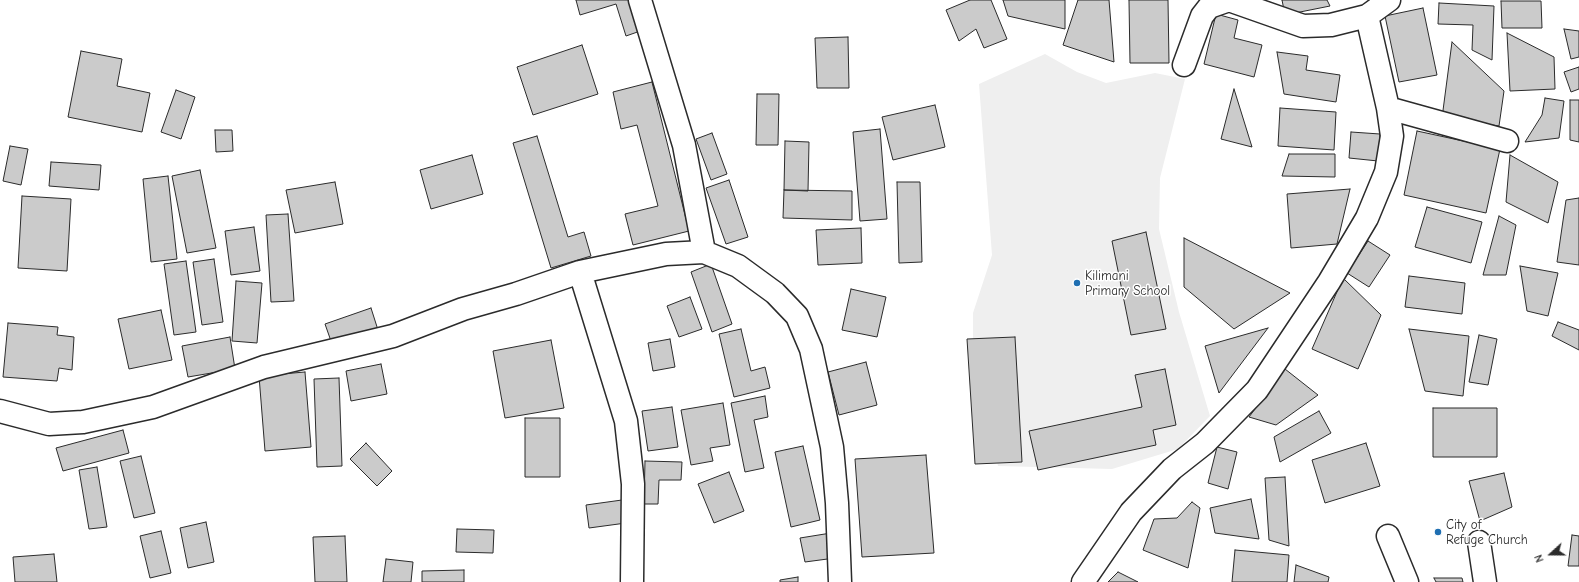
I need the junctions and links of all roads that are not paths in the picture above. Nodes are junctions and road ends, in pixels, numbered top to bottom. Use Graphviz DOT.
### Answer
graph roads {
  1 [pos="640,0"];
  2 [pos="1389,0"];
  3 [pos="1367,16"];
  4 [pos="1184,65"];
  5 [pos="1388,108"];
  6 [pos="1507,141"];
  7 [pos="704,252"];
  8 [pos="580,272"];
  9 [pos="0,411"];
  10 [pos="1388,536"];
  11 [pos="1479,542"];
  12 [pos="632,582"];
  13 [pos="840,582"];
  14 [pos="1083,582"];
  15 [pos="1407,582"];
  16 [pos="1485,582"];
  1 -- 7 [label="street"];
  2 -- 3 [label="street"];
  3 -- 4 [label="street"];
  3 -- 5 [label="street"];
  5 -- 6 [label="street"];
  5 -- 14 [label="street"];
  7 -- 8 [label="street"];
  7 -- 13 [label="street"];
  8 -- 9 [label="street"];
  8 -- 12 [label="street"];
  10 -- 15 [label="street"];
  11 -- 16 [label="street"];
}
